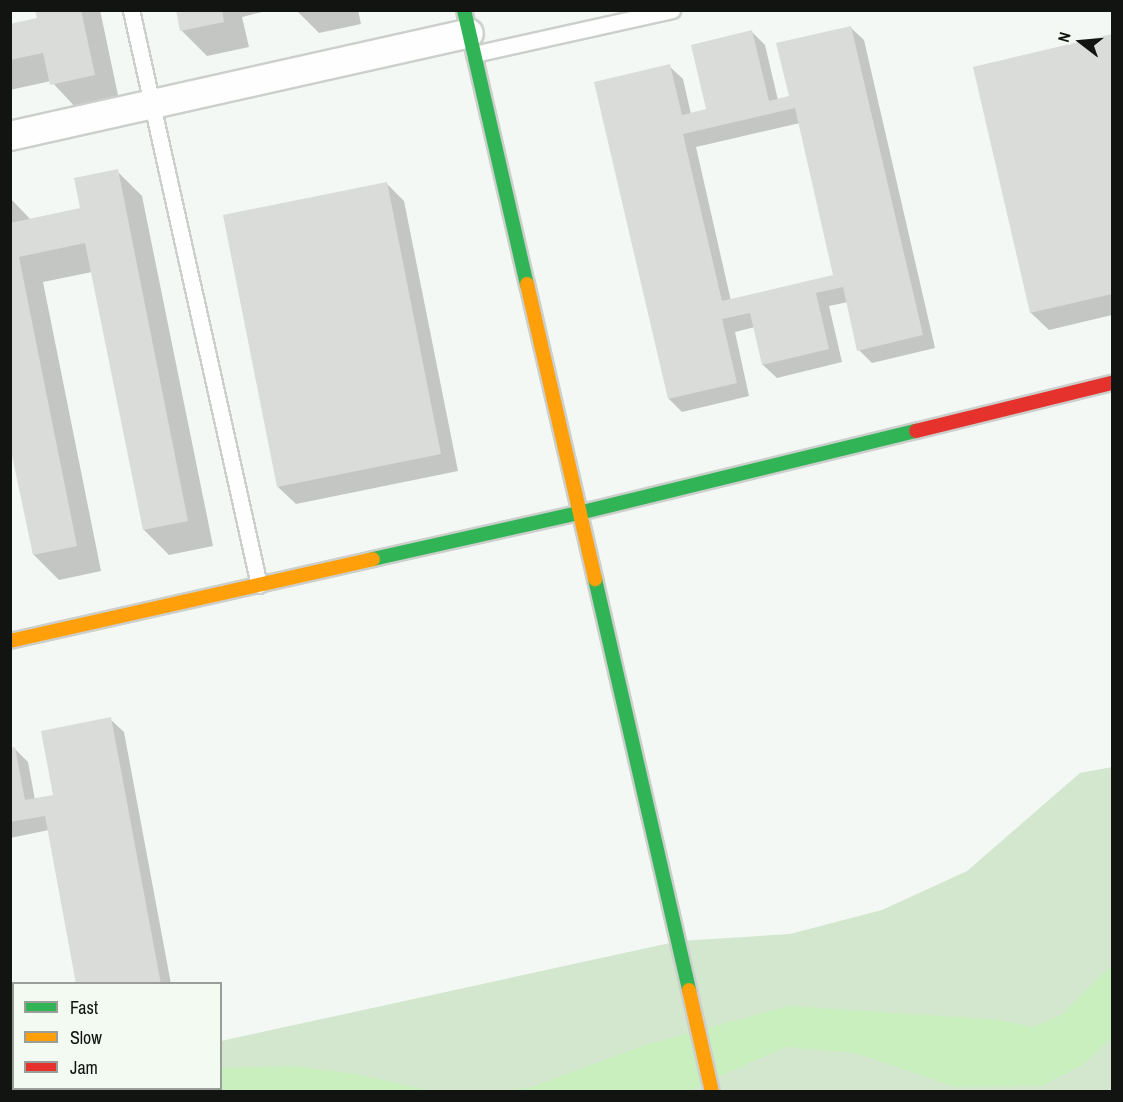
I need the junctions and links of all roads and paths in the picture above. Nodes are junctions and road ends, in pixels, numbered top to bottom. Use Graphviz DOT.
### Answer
graph roads {
  1 [pos="131,10"];
  2 [pos="672,10"];
  3 [pos="469,32"];
  4 [pos="152,104"];
  5 [pos="10,135"];
  6 [pos="1113,383"];
  7 [pos="579,513"];
  8 [pos="259,585"];
  9 [pos="10,640"];
  10 [pos="712,1092"];
  1 -- 4 [label="lane"];
  2 -- 3 [label="lane"];
  3 -- 4 [label="street"];
  3 -- 7 [label="street"];
  4 -- 5 [label="street"];
  4 -- 8 [label="lane"];
  6 -- 7 [label="street"];
  7 -- 8 [label="street"];
  7 -- 10 [label="street"];
  8 -- 9 [label="street"];
}
